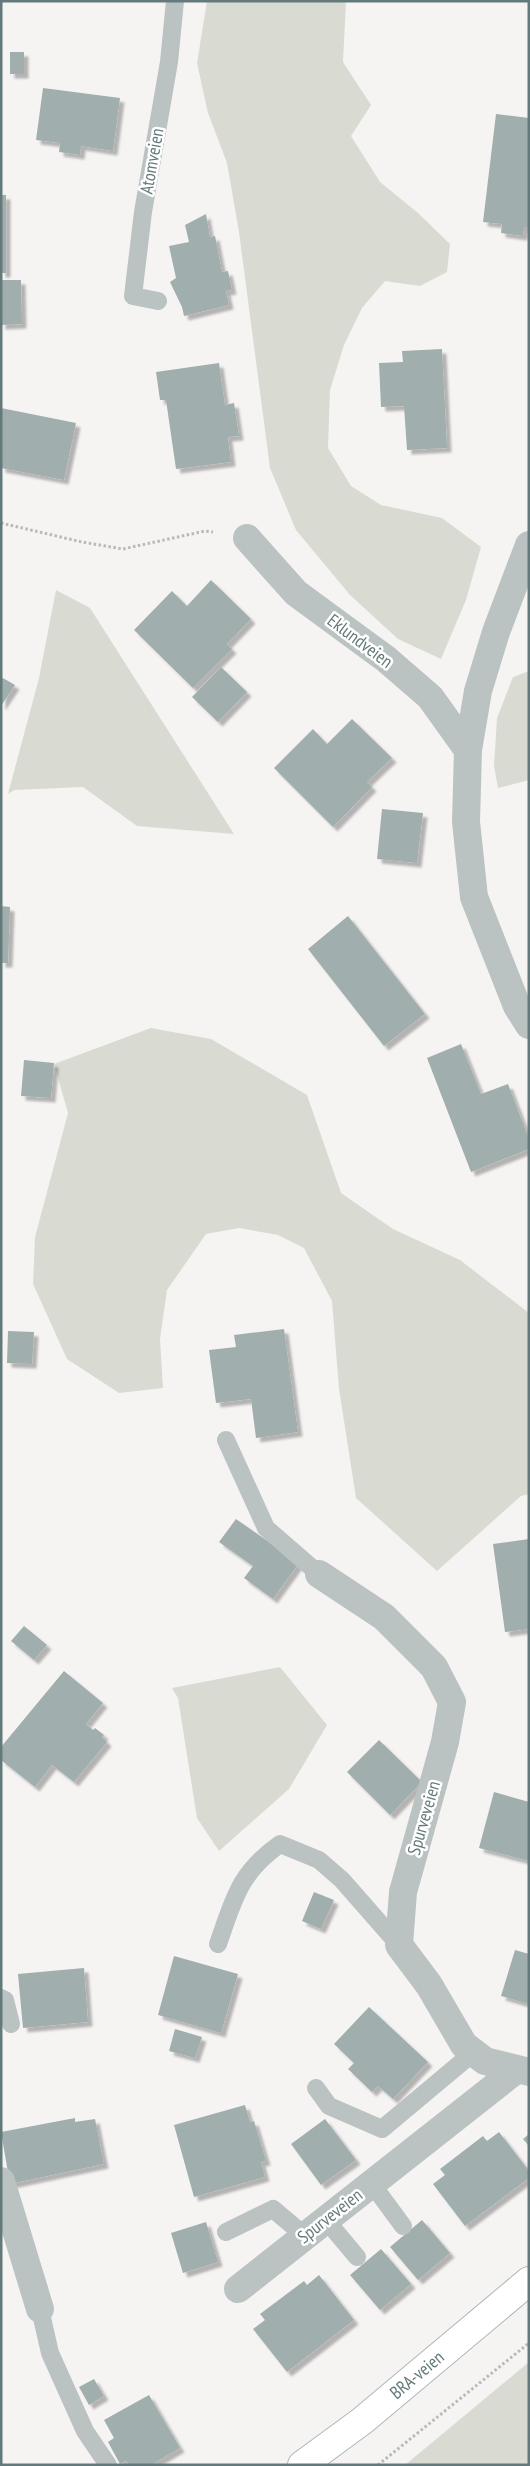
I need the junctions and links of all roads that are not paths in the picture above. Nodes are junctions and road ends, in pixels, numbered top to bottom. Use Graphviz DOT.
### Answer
graph roads {
  1 [pos="175,1"];
  2 [pos="158,301"];
  3 [pos="247,538"];
  4 [pos="529,545"];
  5 [pos="468,750"];
  6 [pos="529,1025"];
  7 [pos="226,1440"];
  8 [pos="320,1574"];
  9 [pos="218,1944"];
  10 [pos="400,1945"];
  11 [pos="1,1998"];
  12 [pos="10,2024"];
  13 [pos="474,2052"];
  14 [pos="522,2071"];
  15 [pos="316,2088"];
  16 [pos="1,2181"];
  17 [pos="372,2184"];
  18 [pos="326,2220"];
  19 [pos="403,2226"];
  20 [pos="226,2232"];
  21 [pos="305,2236"];
  22 [pos="358,2257"];
  23 [pos="529,2281"];
  24 [pos="238,2289"];
  25 [pos="40,2309"];
  26 [pos="108,2465"];
  27 [pos="302,2465"];
  1 -- 2 [label="lane, Atomveien"];
  3 -- 5 [label="street, Eklundveien"];
  4 -- 5 [label="street"];
  5 -- 6 [label="street"];
  7 -- 8 [label="lane"];
  8 -- 10 [label="street, Spurveveien"];
  9 -- 10 [label="lane"];
  10 -- 13 [label="street, Spurveveien"];
  11 -- 12 [label="lane"];
  13 -- 14 [label="street, Spurveveien"];
  13 -- 15 [label="lane"];
  14 -- 17 [label="street, Spurveveien"];
  16 -- 25 [label="street"];
  17 -- 18 [label="street, Spurveveien"];
  17 -- 19 [label="lane"];
  18 -- 21 [label="street, Spurveveien"];
  18 -- 22 [label="lane"];
  20 -- 21 [label="lane"];
  21 -- 24 [label="street, Spurveveien"];
  23 -- 27 [label="main road, BRA-veien"];
  25 -- 26 [label="lane"];
}
